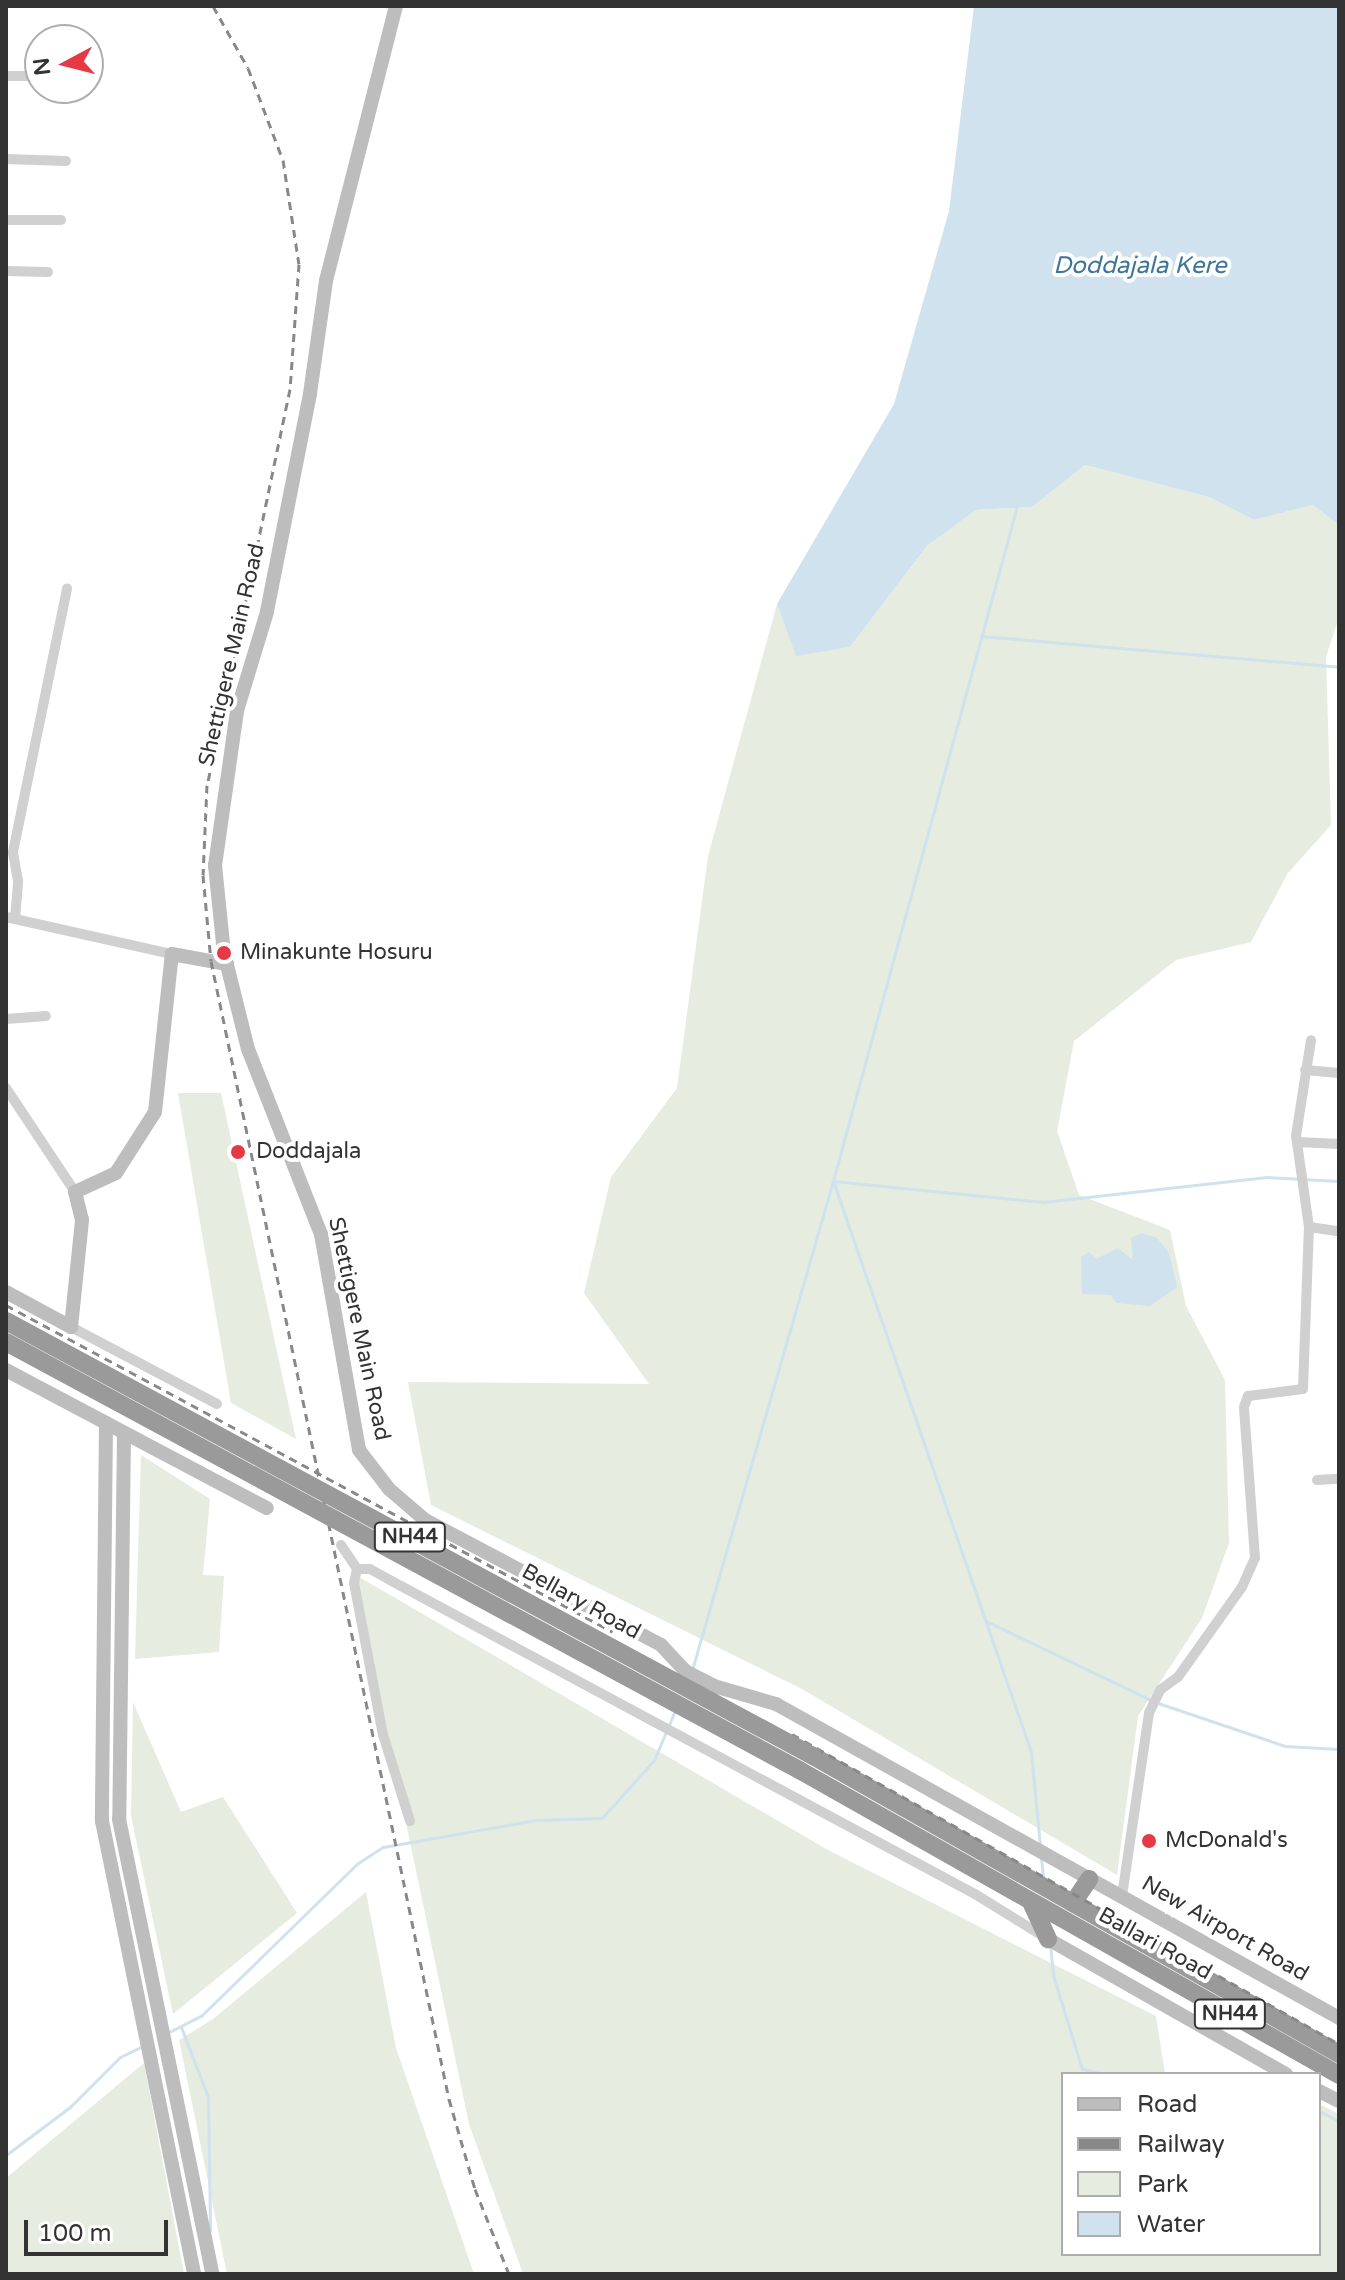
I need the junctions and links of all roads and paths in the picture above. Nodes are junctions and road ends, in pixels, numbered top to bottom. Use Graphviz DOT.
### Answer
graph roads {
  1 [pos="396,6"];
  2 [pos="6,159"];
  3 [pos="66,161"];
  4 [pos="6,220"];
  5 [pos="61,220"];
  6 [pos="6,271"];
  7 [pos="48,272"];
  8 [pos="67,588"];
  9 [pos="10,918"];
  10 [pos="172,954"];
  11 [pos="227,964"];
  12 [pos="46,1016"];
  13 [pos="6,1019"];
  14 [pos="1311,1040"];
  15 [pos="1305,1070"];
  16 [pos="1339,1073"];
  17 [pos="6,1088"];
  18 [pos="1297,1142"];
  19 [pos="1339,1144"];
  20 [pos="75,1192"];
  21 [pos="1309,1227"];
  22 [pos="1339,1231"];
  23 [pos="6,1292"];
  24 [pos="6,1321"];
  25 [pos="71,1327"];
  26 [pos="6,1342"];
  27 [pos="6,1370"];
  28 [pos="217,1404"];
  29 [pos="106,1423"];
  30 [pos="124,1433"];
  31 [pos="1339,1479"];
  32 [pos="1317,1480"];
  33 [pos="267,1508"];
  34 [pos="341,1545"];
  35 [pos="357,1569"];
  36 [pos="714,1686"];
  37 [pos="807,1764"];
  38 [pos="410,1821"];
  39 [pos="1089,1879"];
  40 [pos="1122,1896"];
  41 [pos="1073,1903"];
  42 [pos="1041,1908"];
  43 [pos="1050,1940"];
  44 [pos="1124,1944"];
  45 [pos="1339,2018"];
  46 [pos="1339,2054"];
  47 [pos="1282,2072"];
  48 [pos="1339,2075"];
  49 [pos="1321,2092"];
  50 [pos="1339,2101"];
  51 [pos="194,2274"];
  52 [pos="212,2274"];
  1 -- 11 [label="street, Shettigere Main Road"];
  2 -- 3 [label="street"];
  4 -- 5 [label="street"];
  6 -- 7 [label="street"];
  8 -- 9 [label="street"];
  9 -- 10 [label="street"];
  10 -- 11 [label="street"];
  10 -- 20 [label="street"];
  11 -- 36 [label="street, Shettigere Main Road"];
  12 -- 13 [label="street"];
  14 -- 15 [label="street"];
  15 -- 16 [label="street"];
  15 -- 18 [label="street"];
  17 -- 20 [label="street"];
  18 -- 19 [label="street"];
  18 -- 21 [label="street"];
  20 -- 25 [label="street"];
  21 -- 22 [label="street"];
  21 -- 40 [label="street"];
  23 -- 25 [label="street"];
  24 -- 37 [label="highway, Bellary Road / NH44, bridge"];
  25 -- 28 [label="street"];
  26 -- 37 [label="highway, Bellary Road / NH44, bridge"];
  27 -- 29 [label="street"];
  29 -- 30 [label="street"];
  29 -- 51 [label="street"];
  30 -- 33 [label="street"];
  30 -- 52 [label="street"];
  31 -- 32 [label="street"];
  34 -- 35 [label="street"];
  35 -- 38 [label="street"];
  35 -- 43 [label="street"];
  36 -- 39 [label="street, New Airport Road"];
  37 -- 41 [label="highway, Bellary Road / NH44"];
  37 -- 42 [label="highway, Bellary Road / NH44"];
  39 -- 40 [label="street, New Airport Road"];
  39 -- 41 [label="highway"];
  40 -- 45 [label="street, New Airport Road"];
  41 -- 44 [label="highway, Bellary Road / NH44"];
  42 -- 43 [label="highway"];
  42 -- 44 [label="highway, Ballari Road / NH44"];
  43 -- 47 [label="street"];
  44 -- 46 [label="highway, Ballari Road / NH44"];
  44 -- 48 [label="highway, Ballari Road / NH44"];
  49 -- 50 [label="street"];
}
